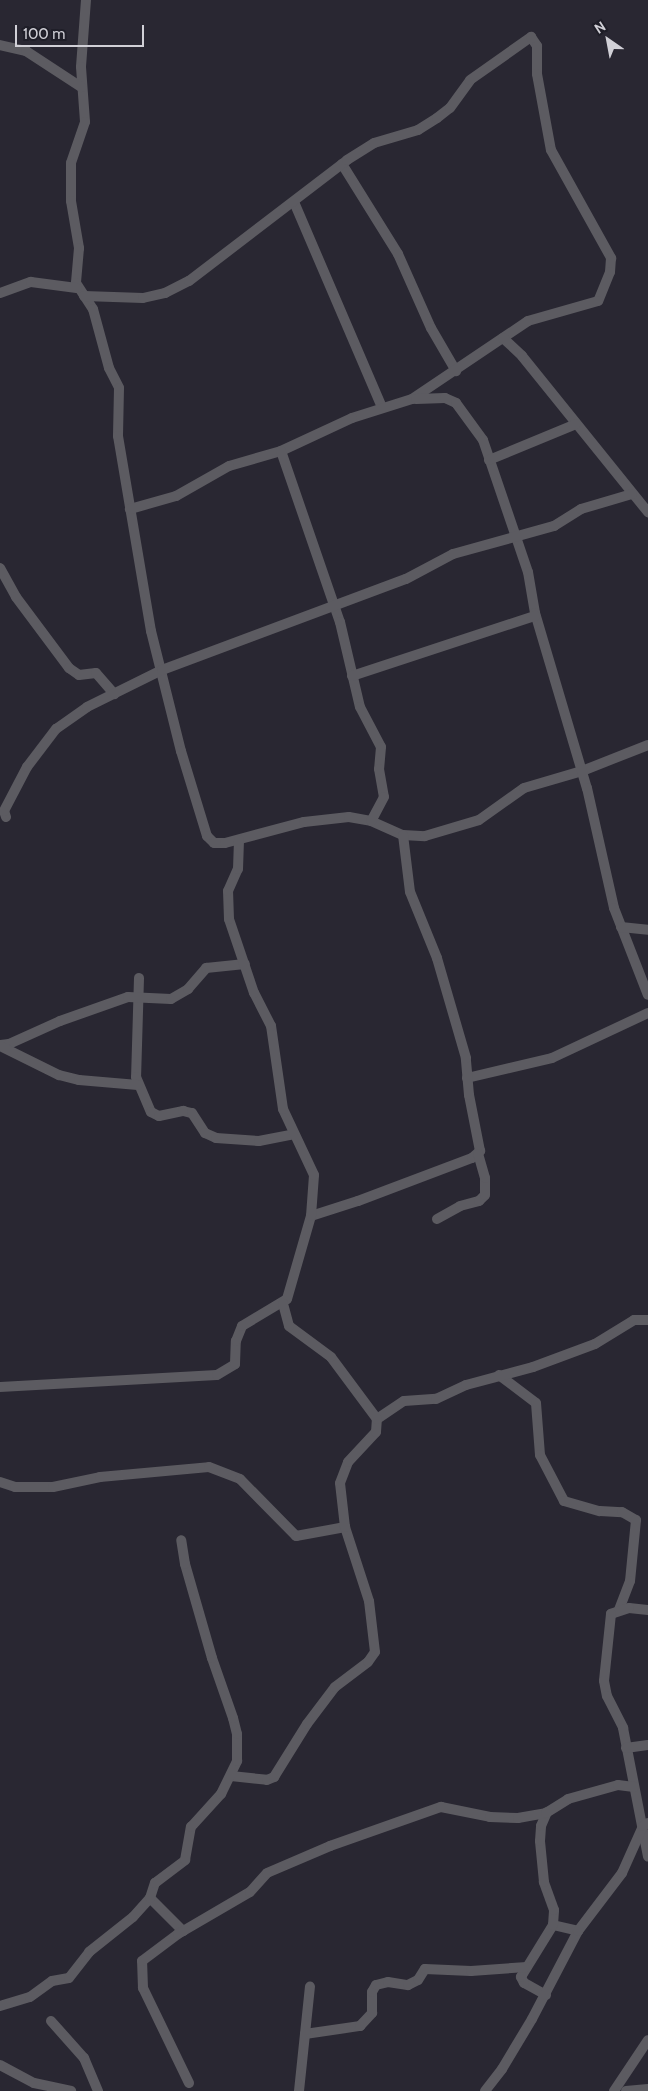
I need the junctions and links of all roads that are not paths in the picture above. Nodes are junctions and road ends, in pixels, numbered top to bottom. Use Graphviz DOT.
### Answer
graph roads {
  1 [pos="86,0"];
  2 [pos="0,45"];
  3 [pos="81,87"];
  4 [pos="342,164"];
  5 [pos="294,202"];
  6 [pos="76,265"];
  7 [pos="56,283"];
  8 [pos="81,292"];
  9 [pos="0,294"];
  10 [pos="503,338"];
  11 [pos="456,371"];
  12 [pos="438,383"];
  13 [pos="445,398"];
  14 [pos="412,399"];
  15 [pos="382,407"];
  16 [pos="576,424"];
  17 [pos="281,451"];
  18 [pos="489,460"];
  19 [pos="632,494"];
  20 [pos="130,509"];
  21 [pos="648,512"];
  22 [pos="515,538"];
  23 [pos="0,568"];
  24 [pos="333,604"];
  25 [pos="536,616"];
  26 [pos="162,670"];
  27 [pos="352,676"];
  28 [pos="114,694"];
  29 [pos="648,745"];
  30 [pos="582,771"];
  31 [pos="6,817"];
  32 [pos="371,821"];
  33 [pos="403,835"];
  34 [pos="240,840"];
  35 [pos="621,927"];
  36 [pos="648,930"];
  37 [pos="245,964"];
  38 [pos="139,978"];
  39 [pos="648,995"];
  40 [pos="139,996"];
  41 [pos="648,1013"];
  42 [pos="0,1045"];
  43 [pos="467,1078"];
  44 [pos="138,1085"];
  45 [pos="294,1134"];
  46 [pos="478,1154"];
  47 [pos="310,1216"];
  48 [pos="436,1219"];
  49 [pos="283,1304"];
  50 [pos="648,1320"];
  51 [pos="499,1375"];
  52 [pos="0,1387"];
  53 [pos="377,1419"];
  54 [pos="0,1482"];
  55 [pos="345,1527"];
  56 [pos="181,1540"];
  57 [pos="619,1609"];
  58 [pos="648,1610"];
  59 [pos="648,1745"];
  60 [pos="626,1748"];
  61 [pos="231,1776"];
  62 [pos="634,1787"];
  63 [pos="547,1812"];
  64 [pos="645,1825"];
  65 [pos="648,1857"];
  66 [pos="150,1898"];
  67 [pos="553,1925"];
  68 [pos="183,1931"];
  69 [pos="578,1931"];
  70 [pos="527,1967"];
  71 [pos="310,1988"];
  72 [pos="546,1995"];
  73 [pos="0,2006"];
  74 [pos="51,2021"];
  75 [pos="305,2034"];
  76 [pos="648,2040"];
  77 [pos="0,2065"];
  78 [pos="189,2084"];
  79 [pos="648,2089"];
  80 [pos="71,2091"];
  81 [pos="98,2091"];
  82 [pos="299,2091"];
  83 [pos="485,2091"];
  84 [pos="614,2091"];
  85 [pos="626,2091"];
  1 -- 3 [label="street"];
  2 -- 3 [label="street"];
  3 -- 6 [label="street"];
  4 -- 5 [label="street"];
  4 -- 10 [label="street"];
  4 -- 11 [label="street"];
  5 -- 8 [label="street"];
  5 -- 15 [label="street"];
  6 -- 7 [label="street"];
  6 -- 8 [label="street"];
  7 -- 8 [label="street"];
  7 -- 9 [label="street"];
  8 -- 20 [label="street"];
  10 -- 11 [label="street"];
  10 -- 16 [label="street"];
  11 -- 12 [label="street"];
  12 -- 13 [label="street"];
  12 -- 14 [label="street"];
  13 -- 14 [label="street"];
  13 -- 18 [label="street"];
  14 -- 15 [label="street"];
  15 -- 17 [label="street"];
  16 -- 18 [label="street"];
  16 -- 19 [label="street"];
  17 -- 20 [label="street"];
  17 -- 24 [label="street"];
  18 -- 22 [label="street"];
  19 -- 21 [label="street"];
  19 -- 22 [label="street"];
  20 -- 26 [label="street"];
  22 -- 24 [label="street"];
  22 -- 25 [label="street"];
  23 -- 28 [label="street"];
  24 -- 26 [label="street"];
  24 -- 27 [label="street"];
  25 -- 27 [label="street"];
  25 -- 30 [label="street"];
  26 -- 28 [label="street"];
  26 -- 34 [label="street"];
  27 -- 32 [label="street"];
  28 -- 31 [label="street"];
  29 -- 30 [label="street"];
  30 -- 33 [label="street"];
  30 -- 35 [label="street"];
  32 -- 33 [label="street"];
  32 -- 34 [label="street"];
  33 -- 43 [label="street"];
  34 -- 37 [label="street"];
  35 -- 36 [label="street"];
  35 -- 39 [label="street"];
  37 -- 40 [label="street"];
  37 -- 45 [label="street"];
  38 -- 40 [label="street"];
  40 -- 42 [label="street"];
  40 -- 44 [label="street"];
  41 -- 43 [label="street"];
  42 -- 44 [label="street"];
  43 -- 46 [label="street"];
  44 -- 45 [label="street"];
  45 -- 47 [label="street"];
  46 -- 47 [label="street"];
  46 -- 48 [label="street"];
  47 -- 49 [label="street"];
  49 -- 52 [label="street"];
  49 -- 53 [label="street"];
  50 -- 51 [label="street"];
  51 -- 53 [label="street"];
  51 -- 57 [label="street"];
  53 -- 55 [label="street"];
  54 -- 55 [label="street"];
  55 -- 61 [label="street"];
  56 -- 61 [label="street"];
  57 -- 58 [label="street"];
  57 -- 60 [label="street"];
  59 -- 60 [label="street"];
  60 -- 62 [label="street"];
  61 -- 66 [label="street"];
  62 -- 63 [label="street"];
  62 -- 64 [label="street"];
  63 -- 67 [label="street"];
  63 -- 68 [label="street"];
  64 -- 65 [label="street"];
  64 -- 69 [label="street"];
  66 -- 68 [label="street"];
  66 -- 73 [label="street"];
  67 -- 69 [label="street"];
  67 -- 70 [label="street"];
  68 -- 78 [label="street"];
  69 -- 72 [label="street"];
  70 -- 72 [label="street"];
  70 -- 75 [label="street"];
  71 -- 75 [label="street"];
  72 -- 83 [label="street"];
  74 -- 81 [label="street"];
  75 -- 82 [label="street"];
  76 -- 84 [label="street"];
  77 -- 80 [label="street"];
  79 -- 85 [label="street"];
}
